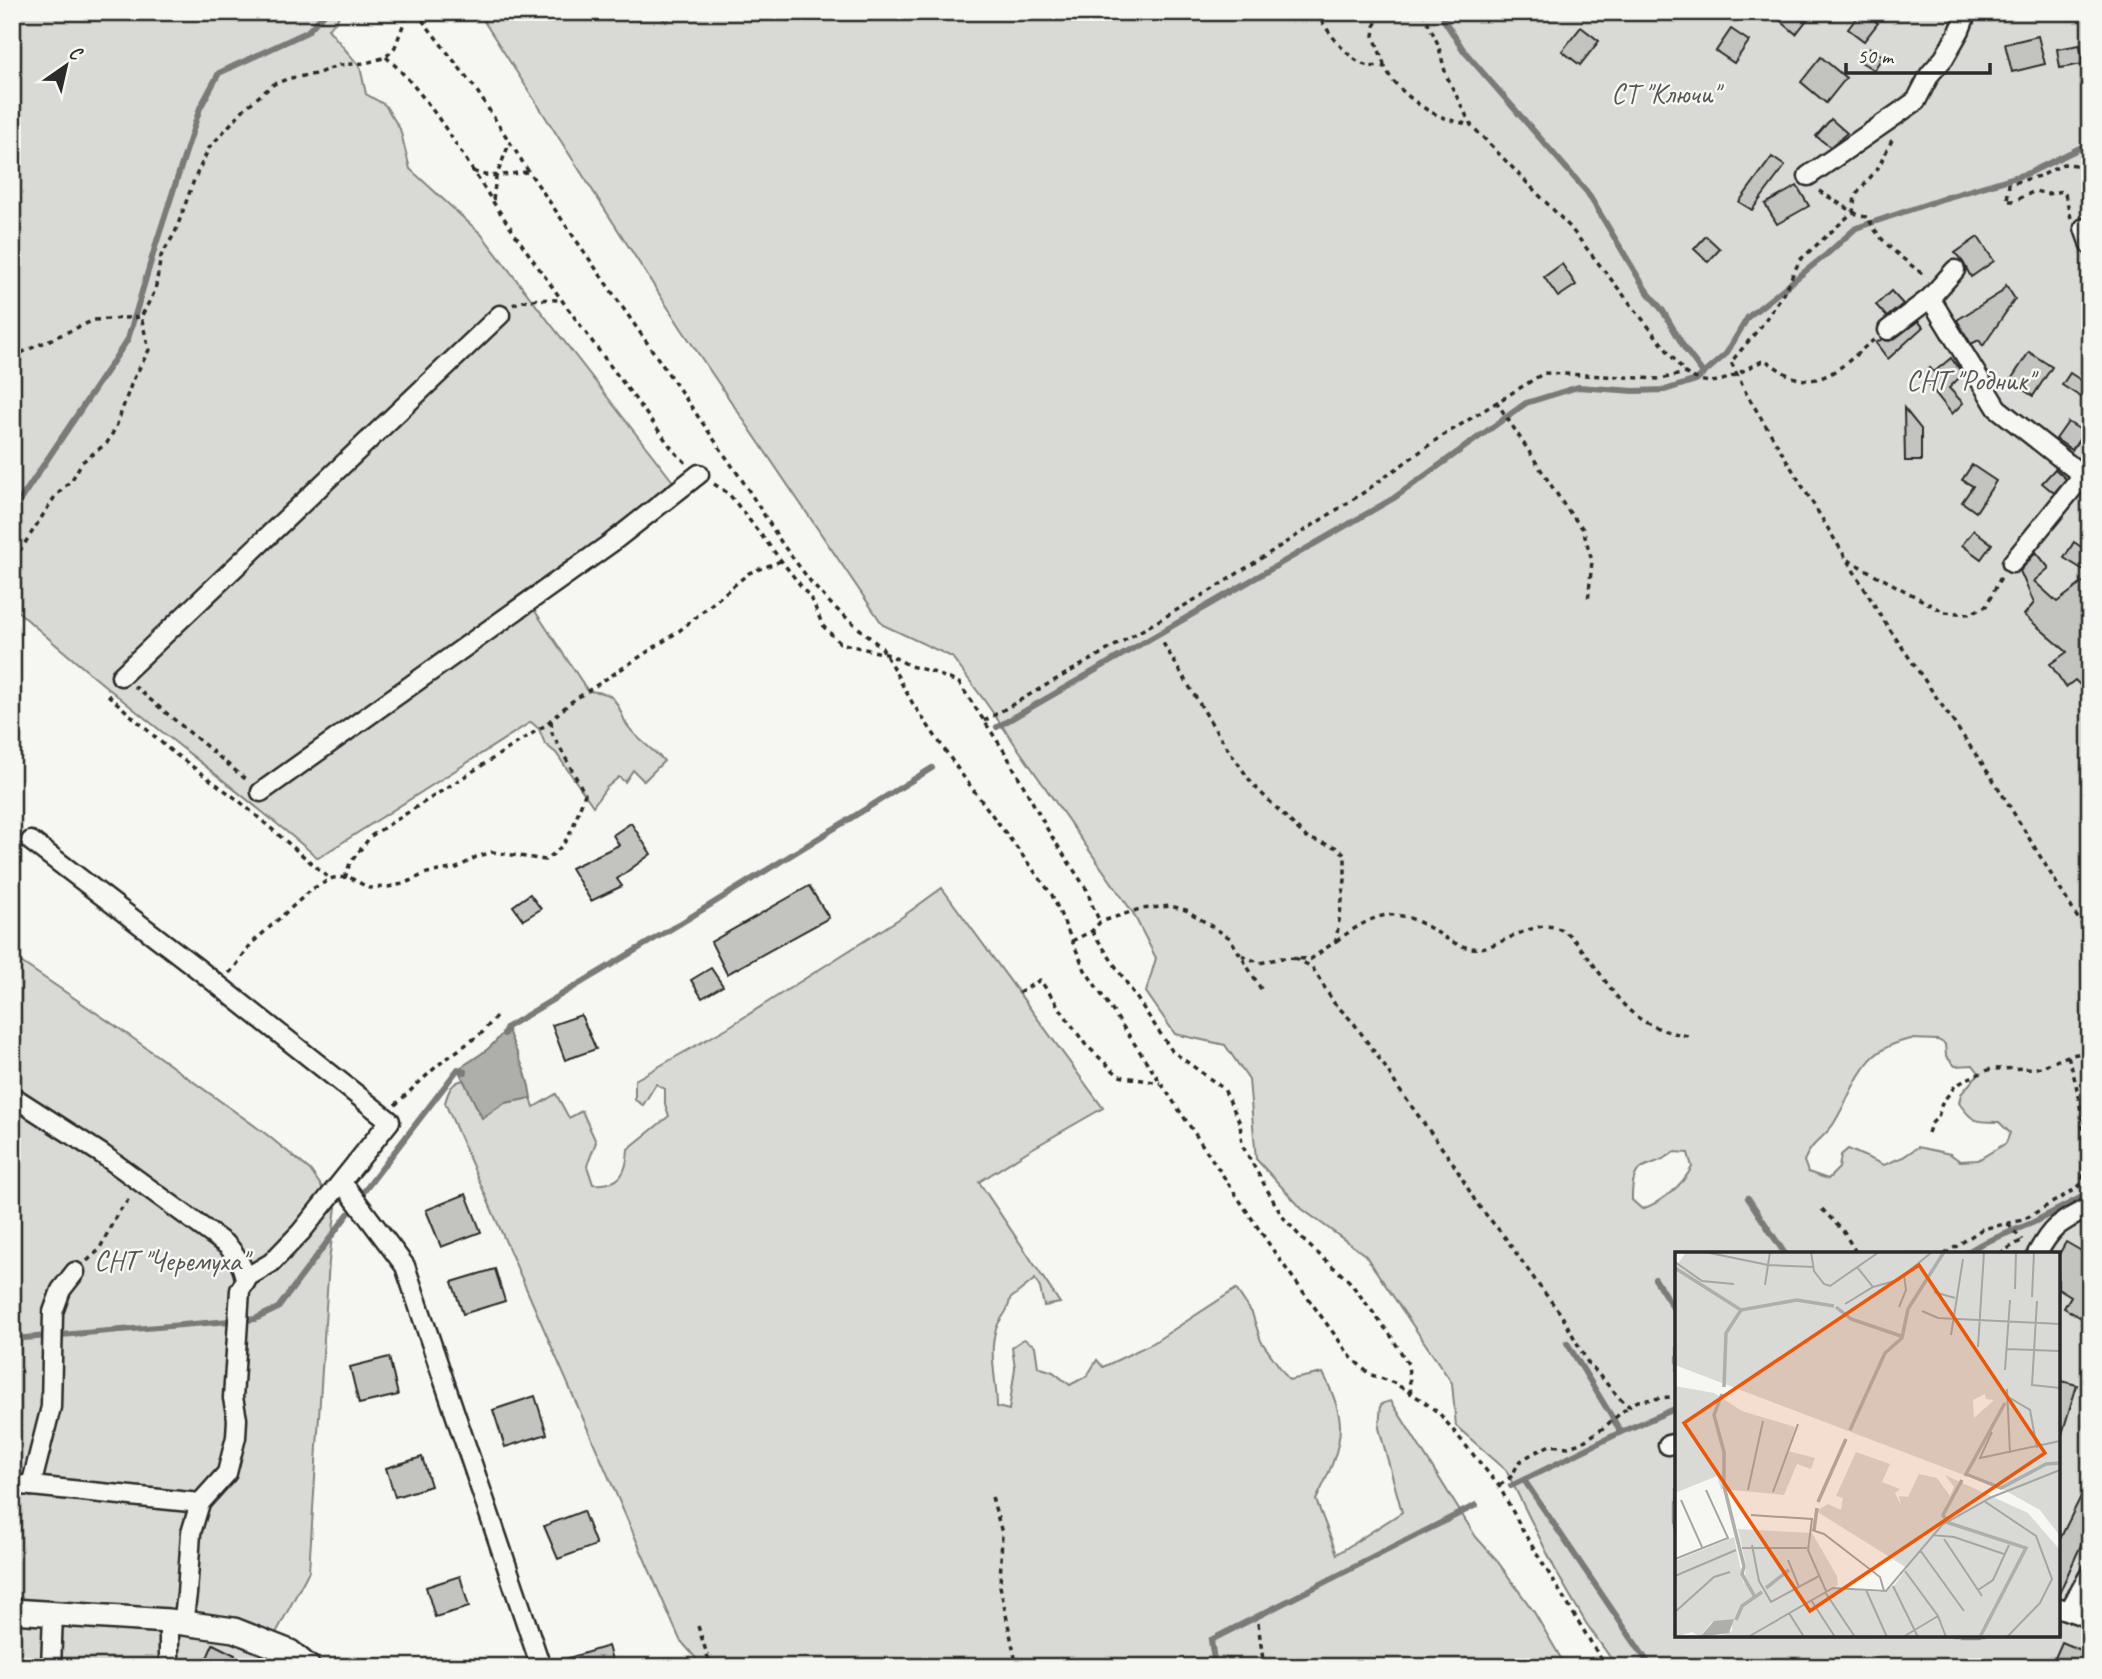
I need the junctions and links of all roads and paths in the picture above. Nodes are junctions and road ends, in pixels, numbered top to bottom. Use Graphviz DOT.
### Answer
graph roads {
  1 [pos="408,12"];
  2 [pos="416,12"];
  3 [pos="1316,12"];
  4 [pos="1377,12"];
  5 [pos="1423,12"];
  6 [pos="1967,12"];
  7 [pos="386,57"];
  8 [pos="1385,67"];
  9 [pos="1471,125"];
  10 [pos="1892,140"];
  11 [pos="510,143"];
  12 [pos="2090,166"];
  13 [pos="473,171"];
  14 [pos="529,172"];
  15 [pos="1810,175"];
  16 [pos="496,177"];
  17 [pos="493,202"];
  18 [pos="1853,212"];
  19 [pos="2087,236"];
  20 [pos="1955,270"];
  21 [pos="1925,276"];
  22 [pos="1930,298"];
  23 [pos="562,300"];
  24 [pos="500,315"];
  25 [pos="141,317"];
  26 [pos="1888,330"];
  27 [pos="12,357"];
  28 [pos="1685,373"];
  29 [pos="1736,374"];
  30 [pos="1496,401"];
  31 [pos="699,474"];
  32 [pos="2088,475"];
  33 [pos="1846,559"];
  34 [pos="14,560"];
  35 [pos="781,561"];
  36 [pos="2012,563"];
  37 [pos="1588,602"];
  38 [pos="1163,643"];
  39 [pos="887,655"];
  40 [pos="121,676"];
  41 [pos="108,695"];
  42 [pos="551,719"];
  43 [pos="984,721"];
  44 [pos="261,792"];
  45 [pos="31,841"];
  46 [pos="345,877"];
  47 [pos="330,879"];
  48 [pos="1100,922"];
  49 [pos="1092,931"];
  50 [pos="2090,938"];
  51 [pos="1073,941"];
  52 [pos="1336,942"];
  53 [pos="1239,954"];
  54 [pos="1295,958"];
  55 [pos="217,984"];
  56 [pos="1261,989"];
  57 [pos="1019,993"];
  58 [pos="496,1017"];
  59 [pos="1688,1036"];
  60 [pos="2090,1051"];
  61 [pos="2068,1056"];
  62 [pos="1160,1083"];
  63 [pos="12,1096"];
  64 [pos="383,1115"];
  65 [pos="1928,1133"];
  66 [pos="2083,1174"];
  67 [pos="2090,1177"];
  68 [pos="144,1184"];
  69 [pos="2081,1185"];
  70 [pos="347,1189"];
  71 [pos="2087,1200"];
  72 [pos="1822,1209"];
  73 [pos="2009,1225"];
  74 [pos="2022,1240"];
  75 [pos="1856,1252"];
  76 [pos="1948,1252"];
  77 [pos="2038,1252"];
  78 [pos="75,1272"];
  79 [pos="245,1283"];
  80 [pos="1411,1395"];
  81 [pos="1675,1396"];
  82 [pos="1629,1406"];
  83 [pos="12,1483"];
  84 [pos="31,1486"];
  85 [pos="1499,1486"];
  86 [pos="992,1497"];
  87 [pos="200,1503"];
  88 [pos="2090,1574"];
  89 [pos="2064,1609"];
  90 [pos="12,1611"];
  91 [pos="53,1614"];
  92 [pos="2090,1618"];
  93 [pos="176,1622"];
  94 [pos="1258,1623"];
  95 [pos="698,1626"];
  96 [pos="51,1667"];
  97 [pos="169,1667"];
  98 [pos="307,1667"];
  99 [pos="541,1667"];
  100 [pos="712,1667"];
  101 [pos="1017,1667"];
  102 [pos="1264,1667"];
  103 [pos="1606,1667"];
  1 -- 7 [label="path"];
  2 -- 11 [label="path"];
  3 -- 8 [label="path"];
  4 -- 8 [label="path"];
  5 -- 9 [label="path"];
  6 -- 15 [label="street"];
  7 -- 13 [label="path"];
  7 -- 25 [label="path"];
  8 -- 9 [label="path"];
  9 -- 28 [label="path"];
  10 -- 18 [label="path"];
  11 -- 14 [label="path"];
  11 -- 16 [label="path"];
  12 -- 19 [label="path"];
  13 -- 16 [label="path"];
  13 -- 17 [label="path"];
  14 -- 16 [label="path"];
  14 -- 39 [label="path"];
  15 -- 18 [label="path"];
  16 -- 17 [label="path"];
  17 -- 23 [label="path"];
  18 -- 21 [label="path"];
  18 -- 29 [label="path"];
  20 -- 22 [label="street"];
  22 -- 26 [label="street"];
  22 -- 32 [label="street"];
  23 -- 24 [label="path"];
  23 -- 31 [label="path"];
  24 -- 40 [label="street"];
  25 -- 27 [label="path"];
  25 -- 34 [label="path"];
  26 -- 29 [label="path"];
  28 -- 29 [label="path"];
  28 -- 30 [label="path"];
  29 -- 33 [label="path"];
  30 -- 37 [label="path"];
  30 -- 43 [label="path"];
  31 -- 35 [label="path"];
  31 -- 44 [label="street"];
  32 -- 36 [label="street"];
  33 -- 36 [label="path"];
  33 -- 50 [label="path"];
  35 -- 39 [label="path"];
  35 -- 42 [label="path"];
  38 -- 52 [label="path"];
  39 -- 43 [label="path"];
  39 -- 51 [label="path"];
  40 -- 44 [label="path"];
  41 -- 47 [label="path"];
  42 -- 46 [label="path"];
  42 -- 46 [label="path"];
  43 -- 48 [label="path"];
  45 -- 55 [label="street"];
  46 -- 47 [label="path"];
  47 -- 55 [label="path"];
  48 -- 49 [label="path"];
  48 -- 53 [label="path"];
  49 -- 51 [label="path"];
  49 -- 80 [label="path"];
  51 -- 62 [label="path"];
  52 -- 54 [label="path"];
  52 -- 59 [label="path"];
  53 -- 54 [label="path"];
  53 -- 56 [label="path"];
  54 -- 82 [label="path"];
  55 -- 64 [label="street"];
  57 -- 62 [label="path"];
  58 -- 64 [label="path"];
  60 -- 61 [label="path"];
  61 -- 65 [label="path"];
  61 -- 66 [label="path"];
  62 -- 80 [label="path"];
  63 -- 68 [label="street"];
  64 -- 79 [label="street"];
  66 -- 67 [label="path"];
  66 -- 69 [label="path"];
  68 -- 78 [label="path"];
  68 -- 79 [label="street"];
  69 -- 71 [label="path"];
  69 -- 73 [label="path"];
  70 -- 99 [label="street"];
  71 -- 77 [label="street"];
  72 -- 75 [label="path"];
  73 -- 74 [label="path"];
  73 -- 76 [label="path"];
  78 -- 84 [label="street"];
  79 -- 87 [label="street"];
  80 -- 85 [label="path"];
  81 -- 82 [label="path"];
  82 -- 85 [label="path"];
  83 -- 84 [label="street"];
  84 -- 87 [label="street"];
  85 -- 103 [label="path"];
  86 -- 101 [label="path"];
  87 -- 93 [label="street"];
  88 -- 89 [label="street"];
  89 -- 92 [label="street"];
  90 -- 91 [label="street"];
  91 -- 93 [label="street"];
  91 -- 96 [label="street"];
  93 -- 97 [label="street"];
  93 -- 98 [label="street"];
  94 -- 102 [label="path"];
  95 -- 100 [label="path"];
}
